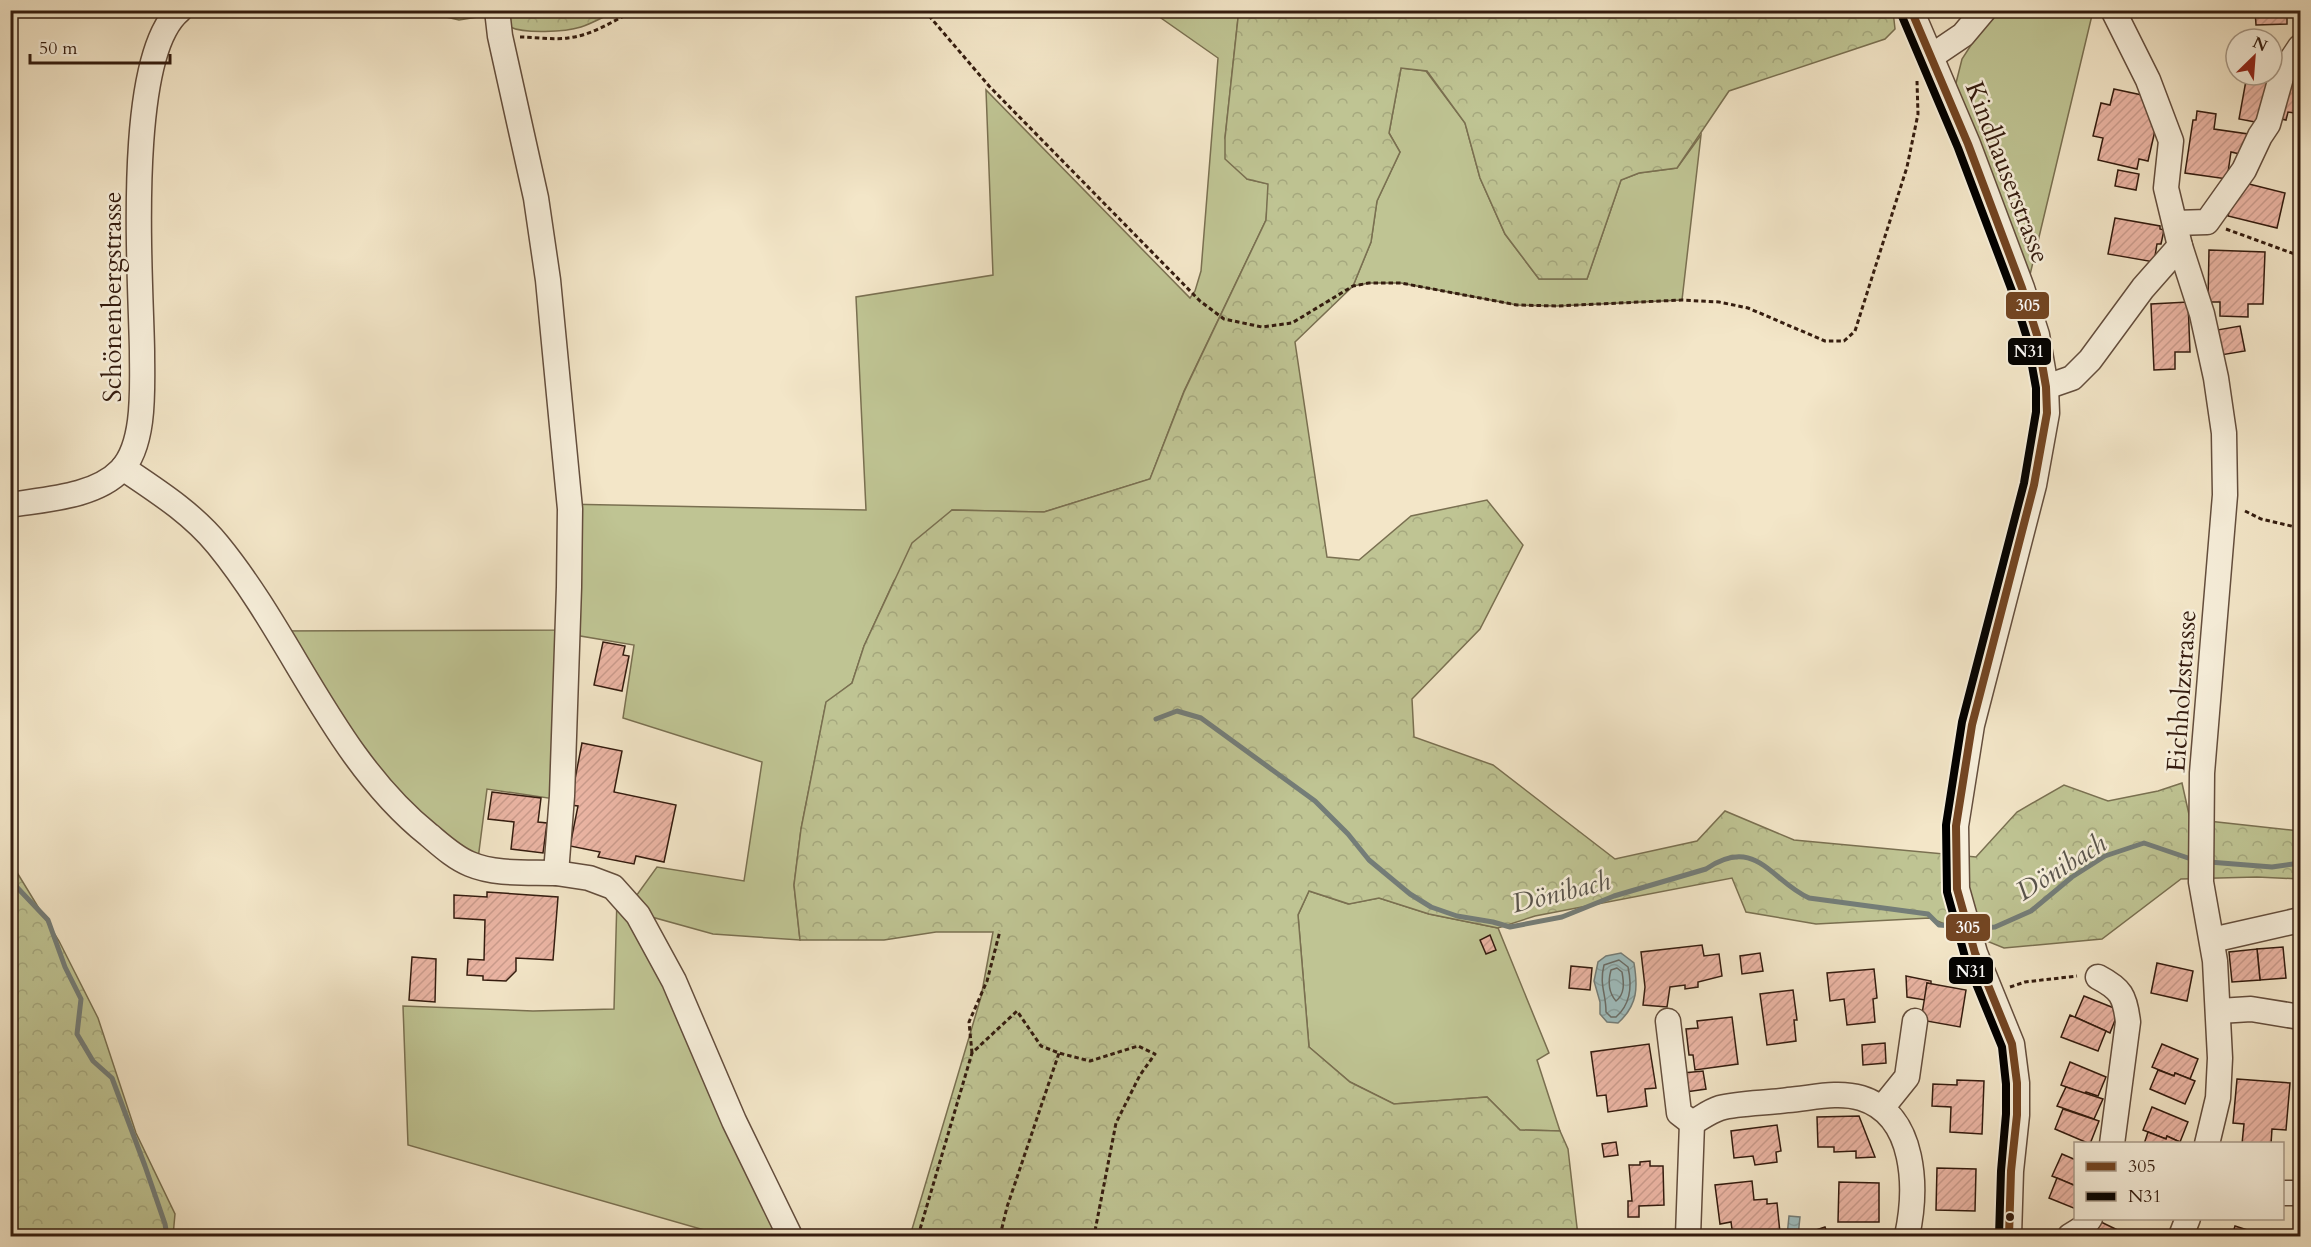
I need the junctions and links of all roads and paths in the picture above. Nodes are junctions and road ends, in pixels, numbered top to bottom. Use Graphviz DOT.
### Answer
graph roads {
  1 [pos="180,10"];
  2 [pos="497,10"];
  3 [pos="635,10"];
  4 [pos="924,10"];
  5 [pos="1911,10"];
  6 [pos="1984,10"];
  7 [pos="2113,10"];
  8 [pos="500,36"];
  9 [pos="2301,47"];
  10 [pos="1932,56"];
  11 [pos="1917,79"];
  12 [pos="2207,222"];
  13 [pos="2177,234"];
  14 [pos="2301,256"];
  15 [pos="2046,387"];
  16 [pos="123,468"];
  17 [pos="2225,495"];
  18 [pos="10,505"];
  19 [pos="2301,528"];
  20 [pos="556,873"];
  21 [pos="2301,920"];
  22 [pos="1000,931"];
  23 [pos="2212,940"];
  24 [pos="2098,977"];
  25 [pos="1991,993"];
  26 [pos="2219,1011"];
  27 [pos="2301,1017"];
  28 [pos="1668,1021"];
  29 [pos="1915,1021"];
  30 [pos="972,1053"];
  31 [pos="1059,1053"];
  32 [pos="1882,1108"];
  33 [pos="1692,1123"];
  34 [pos="2112,1142"];
  35 [pos="2207,1142"];
  36 [pos="2284,1193"];
  37 [pos="2301,1193"];
  38 [pos="2088,1220"];
  39 [pos="790,1236"];
  40 [pos="918,1236"];
  41 [pos="1000,1236"];
  42 [pos="1094,1236"];
  43 [pos="1688,1236"];
  44 [pos="1907,1236"];
  45 [pos="2009,1236"];
  46 [pos="2070,1236"];
  1 -- 16 [label="street, Schönenbergstrasse"];
  2 -- 8 [label="street"];
  3 -- 8 [label="path"];
  4 -- 11 [label="path"];
  5 -- 10 [label="street, Kindhauserstrasse"];
  6 -- 10 [label="street"];
  7 -- 13 [label="street, Eichholzstrasse"];
  8 -- 20 [label="street"];
  9 -- 12 [label="street"];
  10 -- 15 [label="street, Kindhauserstrasse"];
  12 -- 13 [label="street"];
  12 -- 14 [label="path"];
  13 -- 15 [label="street"];
  13 -- 17 [label="street, Eichholzstrasse"];
  15 -- 25 [label="street, Kindhauserstrasse"];
  16 -- 18 [label="street"];
  16 -- 20 [label="street"];
  17 -- 19 [label="path"];
  17 -- 23 [label="street, Eichholzstrasse"];
  20 -- 39 [label="street"];
  21 -- 23 [label="street"];
  22 -- 30 [label="path"];
  23 -- 26 [label="street, Eichholzstrasse"];
  24 -- 25 [label="path"];
  24 -- 34 [label="street"];
  25 -- 45 [label="street, Kindhauserstrasse"];
  26 -- 27 [label="street"];
  26 -- 35 [label="street, Eichholzstrasse"];
  28 -- 33 [label="street"];
  29 -- 32 [label="street"];
  30 -- 31 [label="path"];
  30 -- 40 [label="path"];
  31 -- 41 [label="path"];
  31 -- 42 [label="path"];
  32 -- 33 [label="street"];
  32 -- 44 [label="street"];
  33 -- 43 [label="street"];
  36 -- 37 [label="street"];
  38 -- 46 [label="street"];
}
